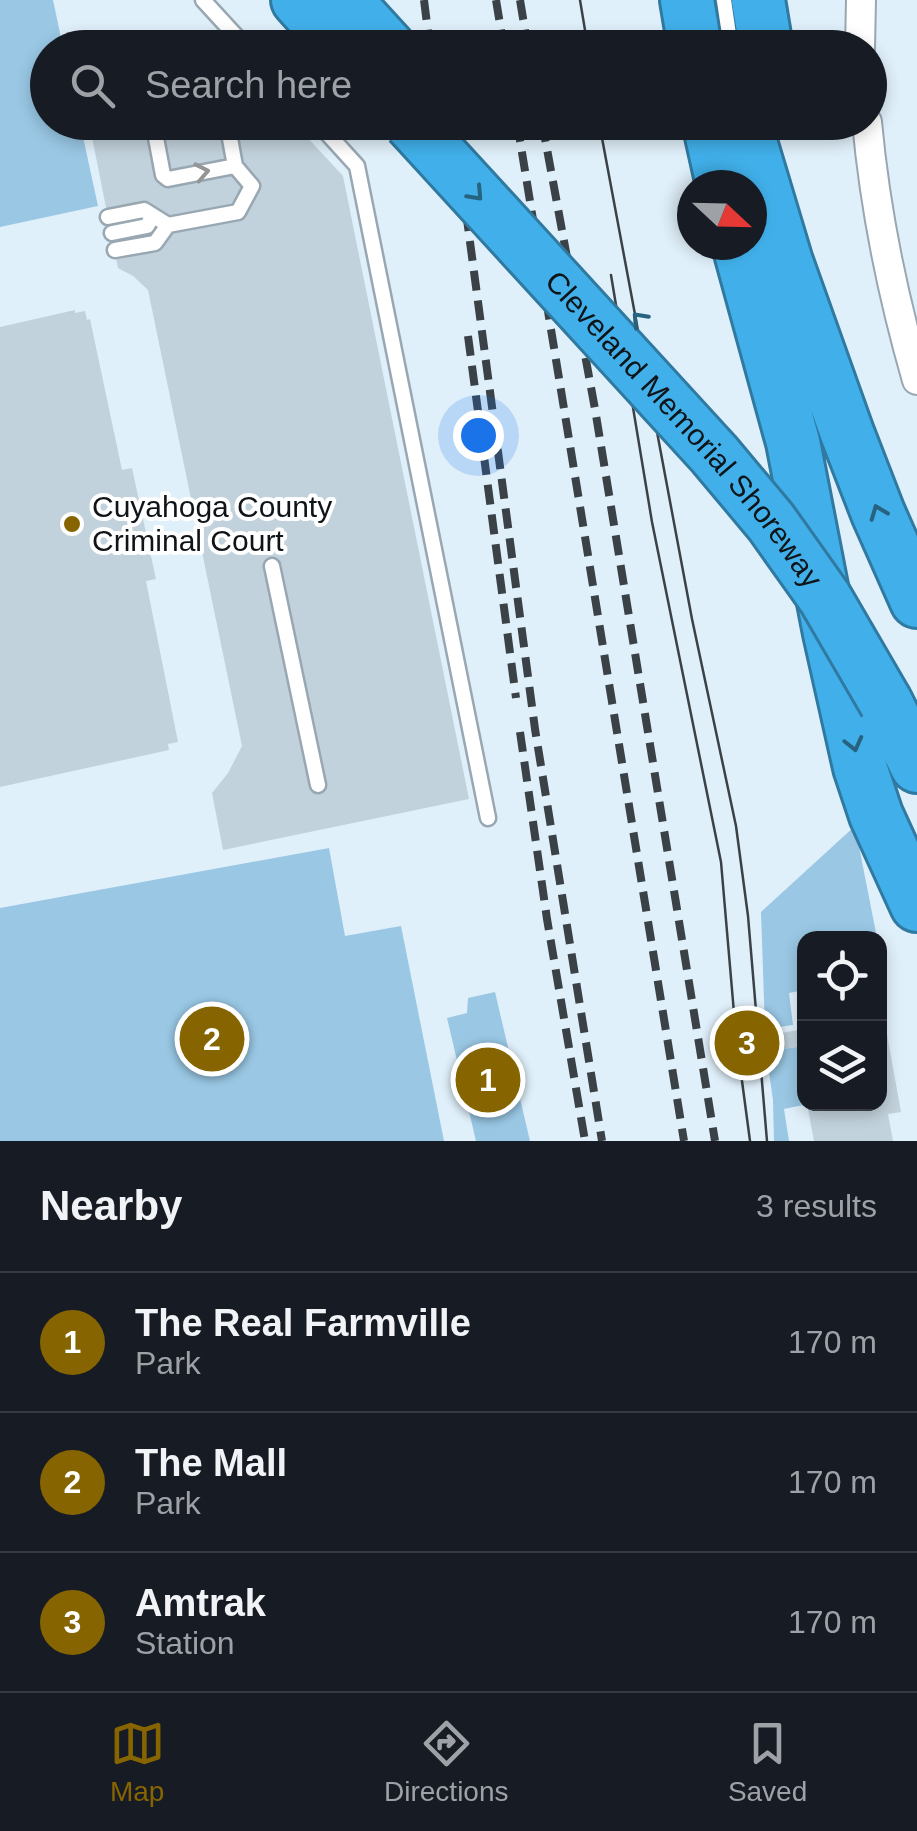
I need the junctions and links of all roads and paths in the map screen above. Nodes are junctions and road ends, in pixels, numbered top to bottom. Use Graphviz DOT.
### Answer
graph roads {
  1 [pos="203,0"];
  2 [pos="298,0"];
  3 [pos="345,0"];
  4 [pos="688,0"];
  5 [pos="724,0"];
  6 [pos="758,0"];
  7 [pos="861,0"];
  8 [pos="230,30"];
  9 [pos="326,30"];
  10 [pos="372,30"];
  11 [pos="692,30"];
  12 [pos="729,30"];
  13 [pos="763,30"];
  14 [pos="860,30"];
  15 [pos="156,140"];
  16 [pos="230,140"];
  17 [pos="334,140"];
  18 [pos="426,140"];
  19 [pos="475,140"];
  20 [pos="713,140"];
  21 [pos="746,140"];
  22 [pos="749,140"];
  23 [pos="780,140"];
  24 [pos="869,140"];
  25 [pos="235,166"];
  26 [pos="720,170"];
  27 [pos="110,225"];
  28 [pos="168,225"];
  29 [pos="115,250"];
  30 [pos="743,260"];
  31 [pos="917,380"];
  32 [pos="832,386"];
  33 [pos="793,442"];
  34 [pos="272,566"];
  35 [pos="917,601"];
  36 [pos="906,692"];
  37 [pos="917,766"];
  38 [pos="318,786"];
  39 [pos="488,818"];
  40 [pos="917,905"];
  1 -- 8 [label="lane"];
  2 -- 9 [label="highway"];
  3 -- 10 [label="highway"];
  4 -- 11 [label="highway"];
  5 -- 12 [label="lane"];
  6 -- 13 [label="highway"];
  7 -- 14 [label="street"];
  15 -- 25 [label="lane, one-way"];
  16 -- 25 [label="lane"];
  17 -- 39 [label="lane"];
  18 -- 36 [label="highway, Cleveland Memorial Shoreway, one-way, bridge"];
  36 -- 19 [label="highway, Cleveland Memorial Shoreway, one-way"];
  20 -- 26 [label="highway"];
  21 -- 33 [label="highway"];
  22 -- 32 [label="highway"];
  23 -- 32 [label="highway"];
  24 -- 31 [label="street"];
  25 -- 28 [label="lane"];
  27 -- 28 [label="lane"];
  28 -- 29 [label="lane"];
  30 -- 33 [label="highway"];
  35 -- 32 [label="highway, one-way"];
  33 -- 40 [label="highway, one-way"];
  34 -- 38 [label="lane"];
  36 -- 37 [label="highway, Cleveland Memorial Shoreway"];
}
